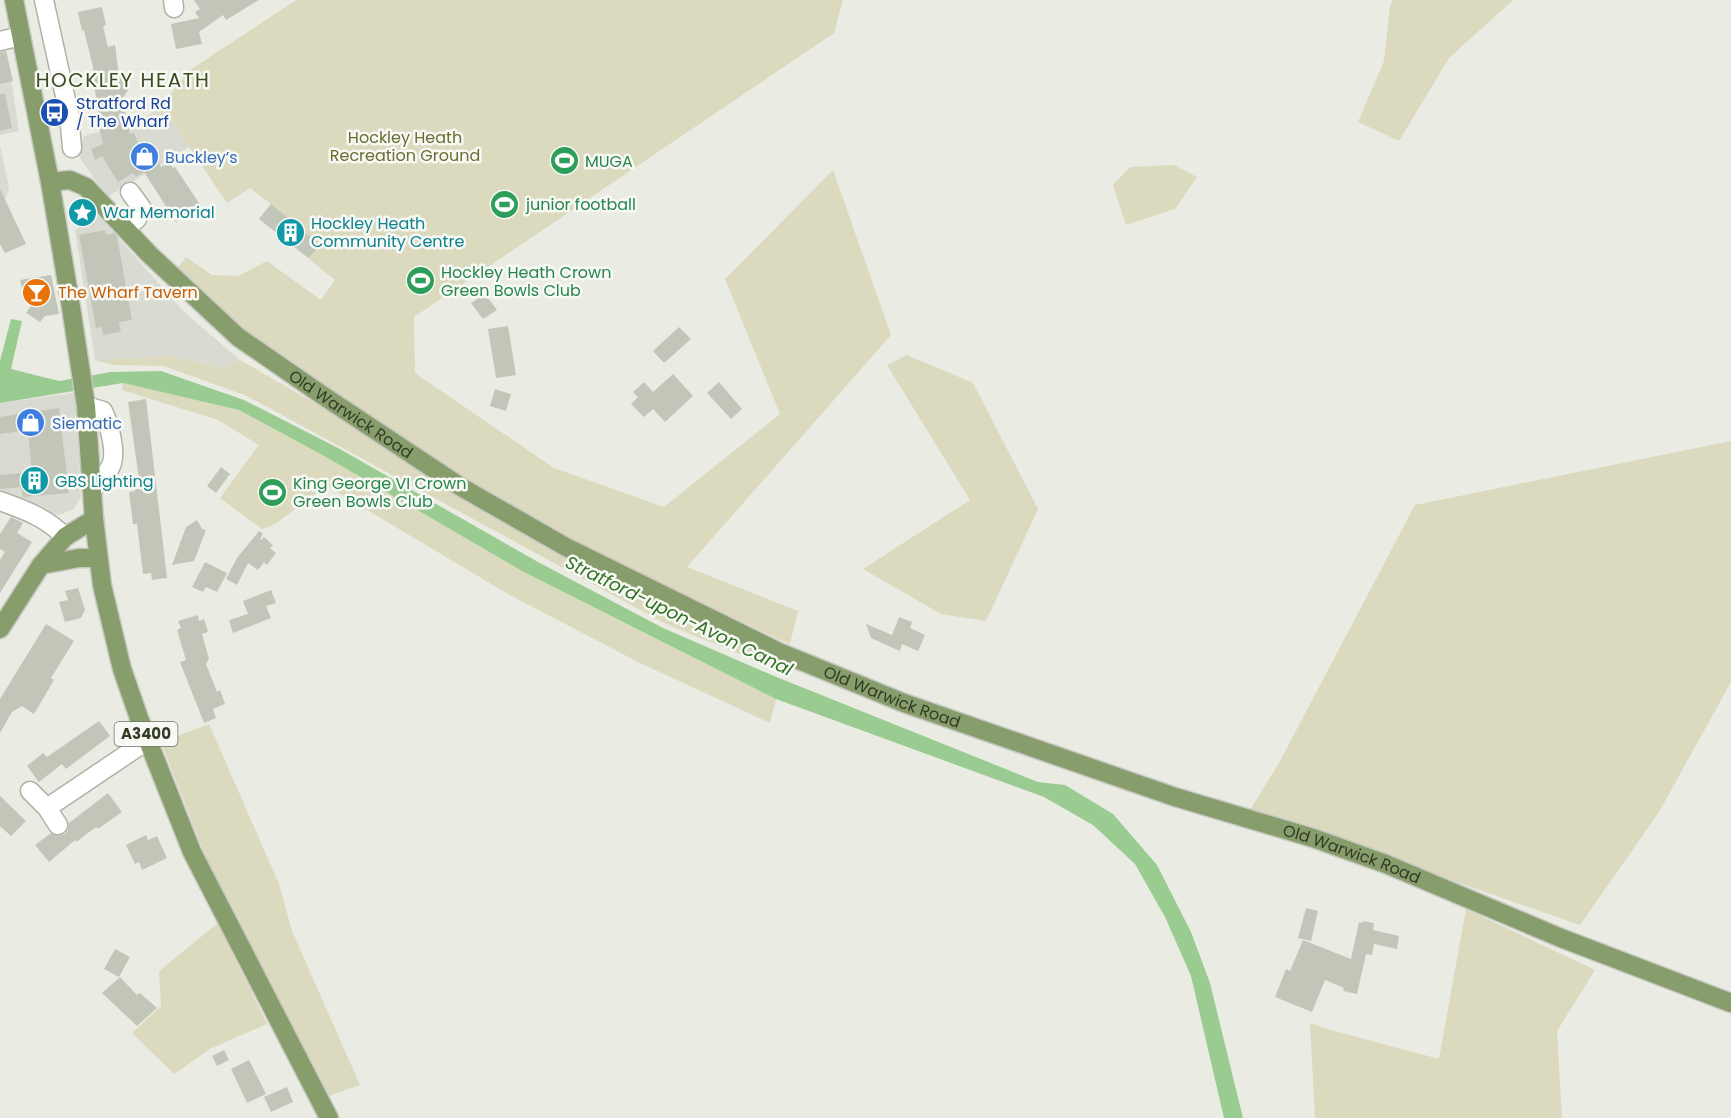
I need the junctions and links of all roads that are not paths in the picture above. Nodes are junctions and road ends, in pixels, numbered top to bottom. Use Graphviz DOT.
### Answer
graph roads {
  1 [pos="14,0"];
  2 [pos="44,0"];
  3 [pos="21,36"];
  4 [pos="0,41"];
  5 [pos="72,148"];
  6 [pos="50,182"];
  7 [pos="130,192"];
  8 [pos="124,228"];
  9 [pos="0,501"];
  10 [pos="94,519"];
  11 [pos="65,537"];
  12 [pos="98,558"];
  13 [pos="41,565"];
  14 [pos="0,629"];
  15 [pos="148,740"];
  16 [pos="30,791"];
  17 [pos="47,808"];
  18 [pos="58,825"];
  19 [pos="1731,1003"];
  20 [pos="329,1118"];
  1 -- 3 [label="main road, A3400"];
  2 -- 5 [label="street"];
  3 -- 4 [label="street"];
  3 -- 6 [label="main road, A3400"];
  6 -- 8 [label="main road, Old Warwick Road"];
  6 -- 10 [label="main road, A3400"];
  7 -- 8 [label="street"];
  8 -- 19 [label="main road, Old Warwick Road"];
  9 -- 11 [label="street"];
  10 -- 11 [label="main road"];
  10 -- 12 [label="main road, A3400"];
  11 -- 13 [label="main road"];
  12 -- 13 [label="main road"];
  12 -- 15 [label="main road, A3400"];
  13 -- 14 [label="main road"];
  15 -- 17 [label="street"];
  15 -- 20 [label="main road, A3400"];
  16 -- 17 [label="street"];
  17 -- 18 [label="street"];
}
